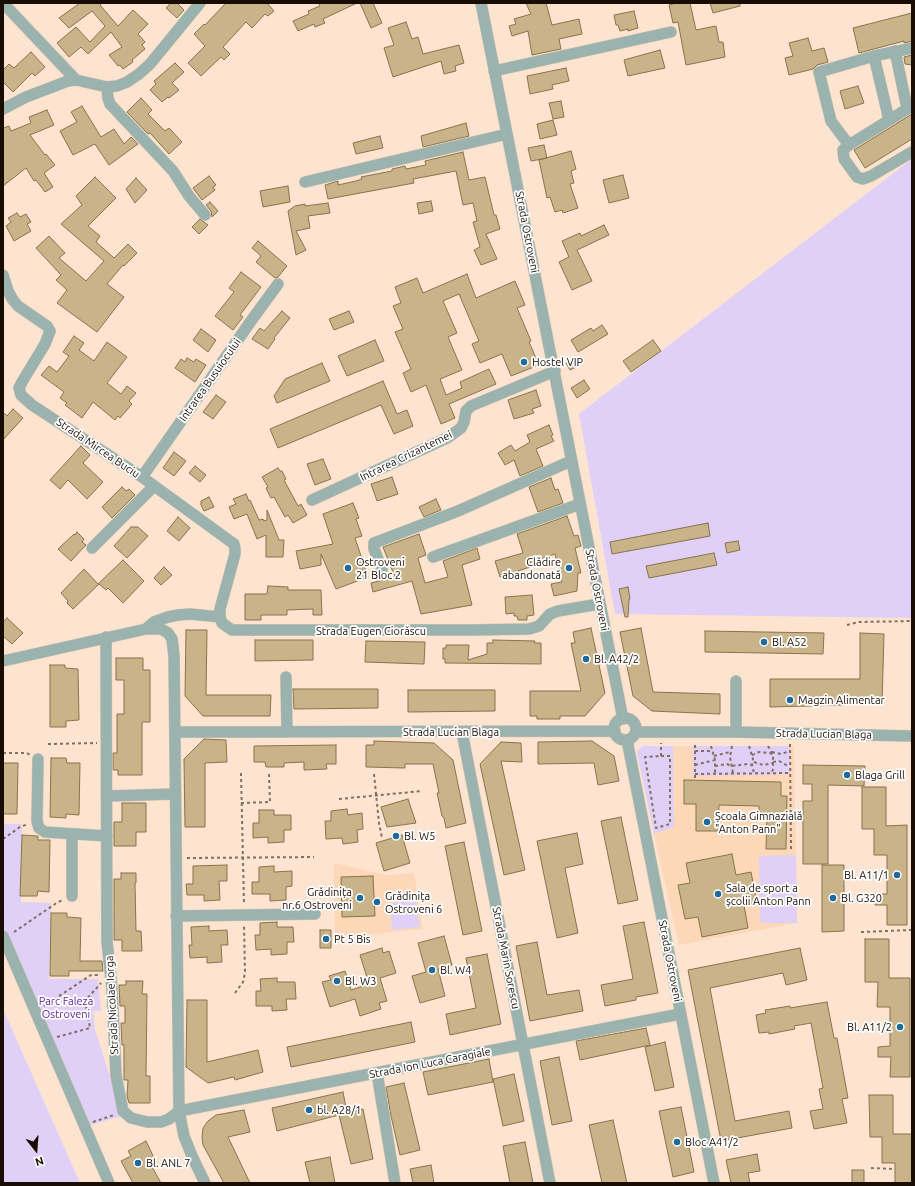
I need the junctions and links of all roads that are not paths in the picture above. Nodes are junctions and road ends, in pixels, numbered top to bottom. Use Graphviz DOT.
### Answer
graph roads {
  1 [pos="3,3"];
  2 [pos="200,3"];
  3 [pos="484,4"];
  4 [pos="671,32"];
  5 [pos="912,48"];
  6 [pos="895,51"];
  7 [pos="874,56"];
  8 [pos="494,71"];
  9 [pos="76,80"];
  10 [pos="107,87"];
  11 [pos="909,107"];
  12 [pos="3,109"];
  13 [pos="889,120"];
  14 [pos="507,134"];
  15 [pos="848,144"];
  16 [pos="912,152"];
  17 [pos="305,182"];
  18 [pos="205,215"];
  19 [pos="3,275"];
  20 [pos="278,284"];
  21 [pos="555,371"];
  22 [pos="572,461"];
  23 [pos="142,477"];
  24 [pos="154,486"];
  25 [pos="312,500"];
  26 [pos="580,504"];
  27 [pos="92,548"];
  28 [pos="433,557"];
  29 [pos="382,569"];
  30 [pos="599,604"];
  31 [pos="220,617"];
  32 [pos="146,629"];
  33 [pos="106,637"];
  34 [pos="3,661"];
  35 [pos="286,678"];
  36 [pos="736,681"];
  37 [pos="623,719"];
  38 [pos="175,732"];
  39 [pos="287,732"];
  40 [pos="462,732"];
  41 [pos="615,732"];
  42 [pos="636,732"];
  43 [pos="736,732"];
  44 [pos="912,736"];
  45 [pos="627,740"];
  46 [pos="38,759"];
  47 [pos="175,794"];
  48 [pos="107,796"];
  49 [pos="72,834"];
  50 [pos="107,836"];
  51 [pos="72,896"];
  52 [pos="315,914"];
  53 [pos="176,916"];
  54 [pos="4,937"];
  55 [pos="680,1014"];
  56 [pos="523,1045"];
  57 [pos="378,1073"];
  58 [pos="179,1111"];
  59 [pos="109,1183"];
  60 [pos="205,1183"];
  61 [pos="395,1183"];
  62 [pos="550,1183"];
  63 [pos="714,1183"];
  1 -- 9 [label="street"];
  2 -- 10 [label="street"];
  3 -- 8 [label="street, Strada Ostroveni"];
  4 -- 8 [label="street"];
  5 -- 6 [label="street"];
  6 -- 7 [label="street"];
  6 -- 11 [label="street"];
  7 -- 13 [label="street"];
  7 -- 15 [label="street"];
  8 -- 14 [label="street, Strada Ostroveni"];
  9 -- 10 [label="street"];
  9 -- 12 [label="street"];
  10 -- 18 [label="street"];
  11 -- 13 [label="street"];
  13 -- 15 [label="street"];
  14 -- 17 [label="street"];
  14 -- 21 [label="street, Strada Ostroveni"];
  15 -- 16 [label="street"];
  19 -- 23 [label="street, Strada Mircea Buciu"];
  20 -- 23 [label="street, Intrarea Busuiocului"];
  21 -- 22 [label="street, Strada Ostroveni"];
  21 -- 25 [label="street, Intrarea Crizantemei"];
  22 -- 26 [label="street, Strada Ostroveni"];
  22 -- 29 [label="street"];
  23 -- 24 [label="street, Strada Mircea Buciu"];
  24 -- 27 [label="street"];
  24 -- 31 [label="street, Strada Mircea Buciu"];
  26 -- 28 [label="street"];
  26 -- 30 [label="street, Strada Ostroveni"];
  30 -- 31 [label="street, Strada Eugen Ciorăscu"];
  30 -- 37 [label="street, Strada Ostroveni"];
  31 -- 32 [label="street"];
  32 -- 33 [label="street"];
  32 -- 38 [label="street"];
  33 -- 34 [label="street"];
  33 -- 48 [label="street, Strada Nicolae Iorga"];
  35 -- 39 [label="street"];
  36 -- 43 [label="street"];
  37 -- 41 [label="street"];
  37 -- 42 [label="street"];
  38 -- 39 [label="street, Strada Lucian Blaga"];
  38 -- 47 [label="street"];
  39 -- 40 [label="street, Strada Lucian Blaga"];
  40 -- 41 [label="street, Strada Lucian Blaga"];
  40 -- 56 [label="street, Strada Marin Sorescu"];
  41 -- 45 [label="street"];
  42 -- 43 [label="street, Strada Lucian Blaga"];
  42 -- 45 [label="street"];
  43 -- 44 [label="street, Strada Lucian Blaga"];
  45 -- 55 [label="street, Strada Ostroveni"];
  46 -- 49 [label="street"];
  47 -- 48 [label="street"];
  47 -- 53 [label="street"];
  48 -- 50 [label="street, Strada Nicolae Iorga"];
  49 -- 50 [label="street"];
  49 -- 51 [label="street"];
  50 -- 58 [label="street, Strada Nicolae Iorga"];
  52 -- 53 [label="street"];
  53 -- 58 [label="street"];
  54 -- 59 [label="street"];
  55 -- 56 [label="street, Strada Ion Luca Caragiale"];
  55 -- 63 [label="street, Strada Ostroveni"];
  56 -- 57 [label="street, Strada Ion Luca Caragiale"];
  56 -- 62 [label="street, Strada Marin Sorescu"];
  57 -- 58 [label="street, Strada Ion Luca Caragiale"];
  57 -- 61 [label="street"];
  58 -- 60 [label="street"];
}
